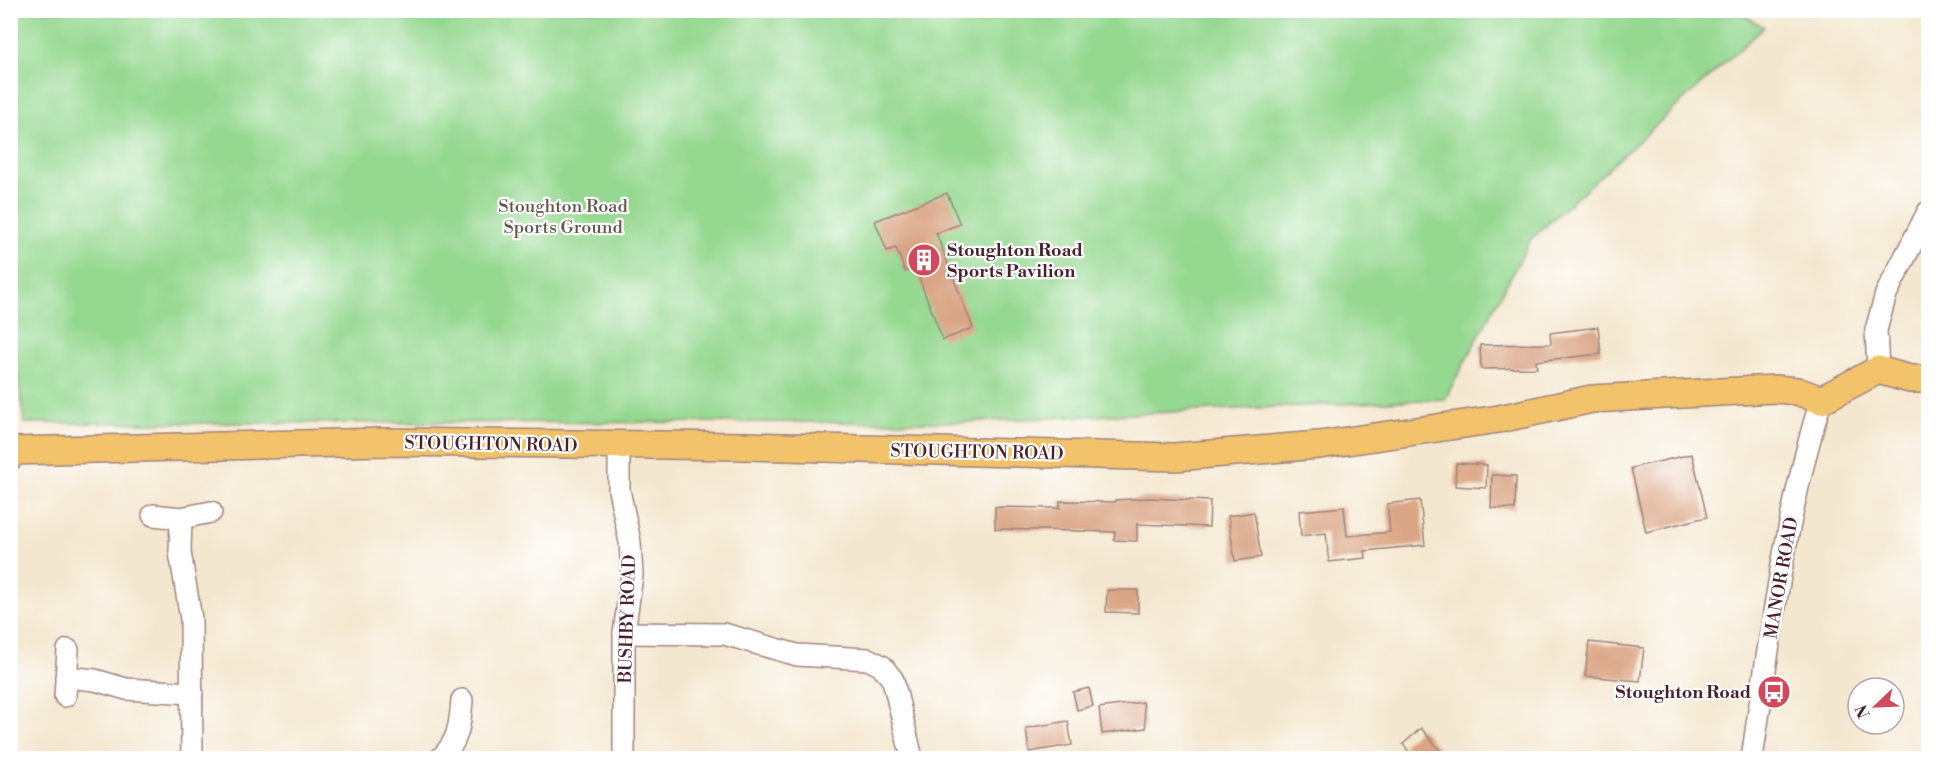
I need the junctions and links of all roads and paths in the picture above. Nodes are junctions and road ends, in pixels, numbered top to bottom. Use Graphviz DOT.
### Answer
graph roads {
  1 [pos="1929,212"];
  2 [pos="1878,370"];
  3 [pos="1929,379"];
  4 [pos="1821,400"];
  5 [pos="619,446"];
  6 [pos="11,449"];
  7 [pos="10,456"];
  8 [pos="211,512"];
  9 [pos="153,515"];
  10 [pos="181,518"];
  11 [pos="624,633"];
  12 [pos="68,650"];
  13 [pos="192,693"];
  14 [pos="462,700"];
  15 [pos="192,759"];
  16 [pos="441,759"];
  17 [pos="624,759"];
  18 [pos="912,759"];
  19 [pos="1752,759"];
  1 -- 2 [label="street"];
  2 -- 3 [label="main road"];
  2 -- 4 [label="main road"];
  4 -- 5 [label="main road, STOUGHTON ROAD"];
  4 -- 19 [label="street, MANOR ROAD"];
  5 -- 6 [label="main road, STOUGHTON ROAD"];
  5 -- 11 [label="street, BUSHBY ROAD"];
  6 -- 7 [label="main road"];
  8 -- 10 [label="street"];
  9 -- 10 [label="street"];
  10 -- 13 [label="street"];
  11 -- 17 [label="street, BUSHBY ROAD"];
  11 -- 18 [label="street"];
  12 -- 13 [label="street"];
  13 -- 15 [label="street"];
  14 -- 16 [label="street"];
}
